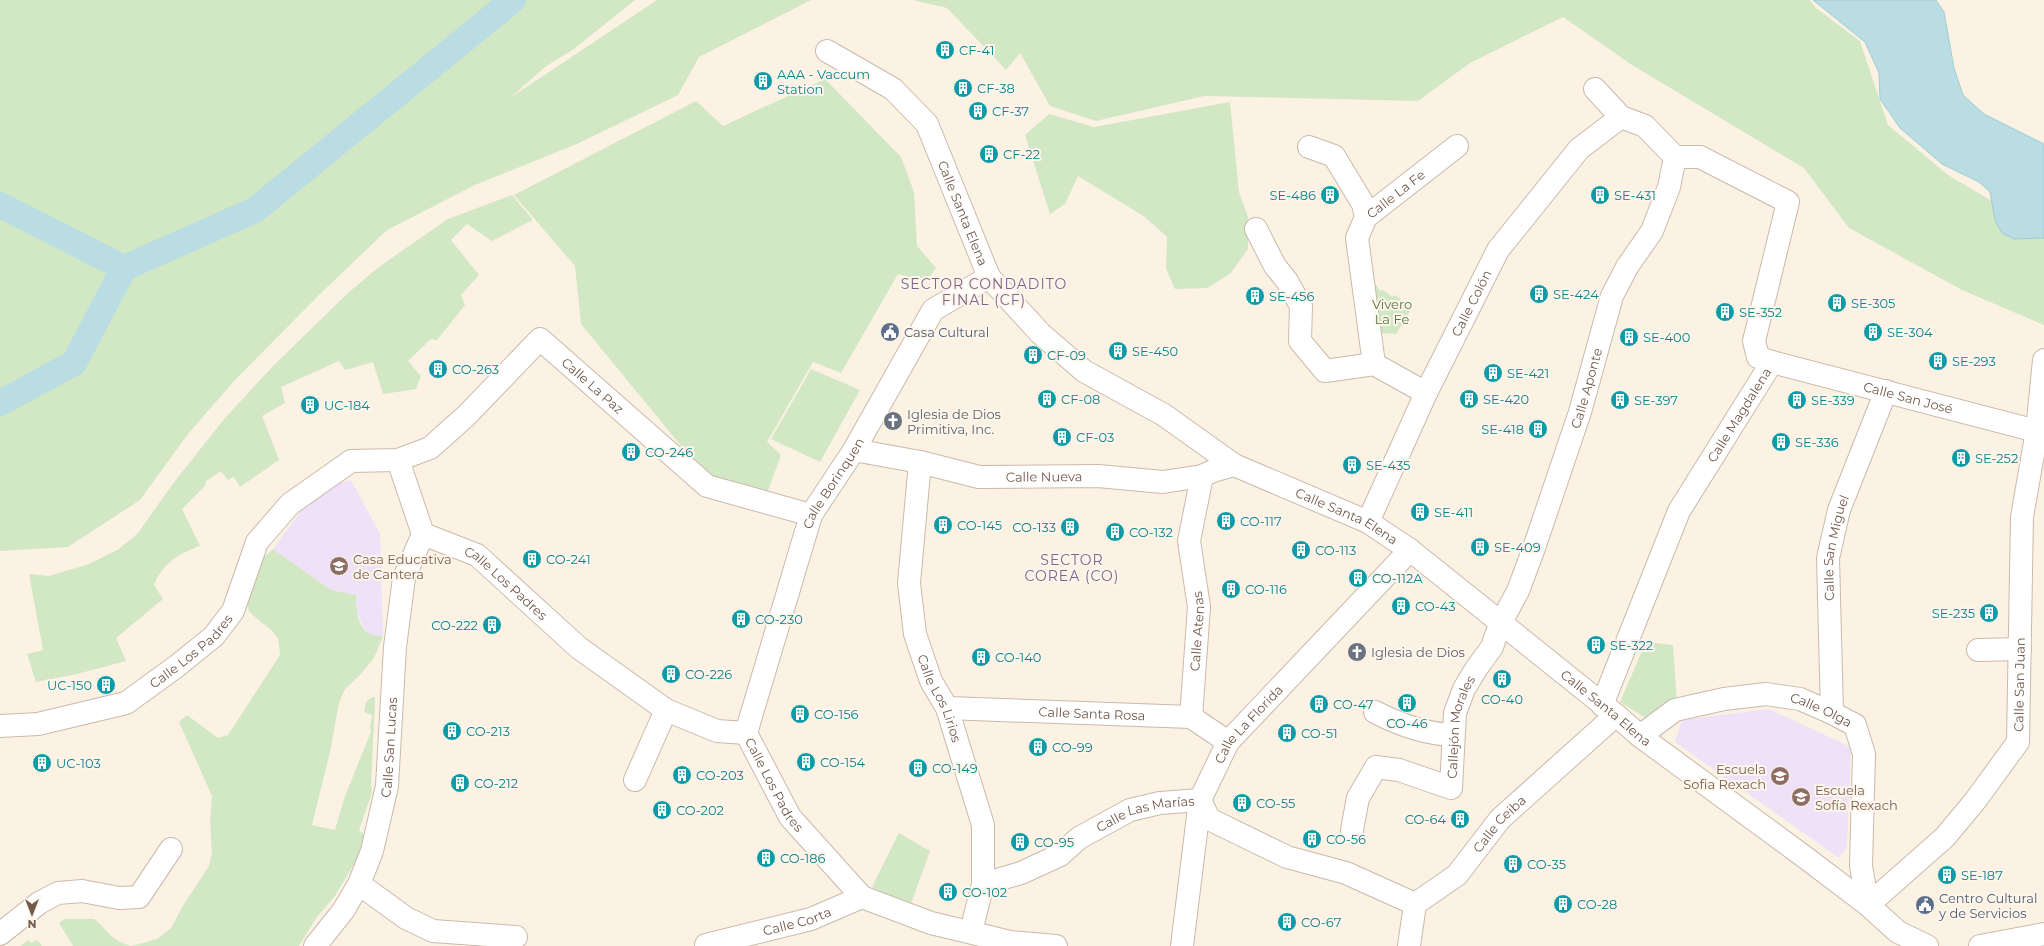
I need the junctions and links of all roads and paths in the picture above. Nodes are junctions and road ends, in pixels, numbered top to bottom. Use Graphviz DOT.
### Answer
graph roads {
  1 [pos="827,51"];
  2 [pos="1595,89"];
  3 [pos="1621,117"];
  4 [pos="1457,146"];
  5 [pos="1309,147"];
  6 [pos="1675,157"];
  7 [pos="1366,218"];
  8 [pos="1256,229"];
  9 [pos="989,277"];
  10 [pos="2044,360"];
  11 [pos="1772,362"];
  12 [pos="1374,364"];
  13 [pos="1886,391"];
  14 [pos="1426,393"];
  15 [pos="2041,432"];
  16 [pos="854,450"];
  17 [pos="398,460"];
  18 [pos="920,462"];
  19 [pos="1234,465"];
  20 [pos="1202,476"];
  21 [pos="811,515"];
  22 [pos="1368,522"];
  23 [pos="423,534"];
  24 [pos="1410,550"];
  25 [pos="1500,624"];
  26 [pos="2020,649"];
  27 [pos="1978,650"];
  28 [pos="947,708"];
  29 [pos="666,710"];
  30 [pos="1609,710"];
  31 [pos="1375,712"];
  32 [pos="1832,713"];
  33 [pos="1191,717"];
  34 [pos="0,726"];
  35 [pos="746,733"];
  36 [pos="1453,735"];
  37 [pos="1640,736"];
  38 [pos="1228,742"];
  39 [pos="635,780"];
  40 [pos="1200,800"];
  41 [pos="1352,830"];
  42 [pos="171,849"];
  43 [pos="359,884"];
  44 [pos="983,884"];
  45 [pos="862,897"];
  46 [pos="1415,904"];
  47 [pos="1868,905"];
  48 [pos="971,932"];
  49 [pos="0,934"];
  50 [pos="516,937"];
  51 [pos="2030,940"];
  52 [pos="706,945"];
  53 [pos="315,946"];
  54 [pos="1056,946"];
  55 [pos="1182,946"];
  56 [pos="1409,946"];
  57 [pos="1927,946"];
  58 [pos="1980,946"];
  1 -- 9 [label="street, Calle Santa Elena"];
  2 -- 3 [label="street"];
  3 -- 6 [label="street"];
  3 -- 14 [label="street, Calle Colón"];
  4 -- 7 [label="street, Calle La Fe"];
  5 -- 7 [label="street"];
  6 -- 11 [label="street, Calle Magdalena"];
  6 -- 25 [label="street, Calle Aponte"];
  7 -- 12 [label="street, Calle La Fe"];
  8 -- 12 [label="street"];
  9 -- 16 [label="street, Calle Borinquen"];
  9 -- 19 [label="street, Calle Santa Elena"];
  10 -- 15 [label="street, Calle San Juan"];
  11 -- 13 [label="street, Calle San José"];
  11 -- 30 [label="street, Calle Magdalena"];
  12 -- 14 [label="street"];
  13 -- 15 [label="street, Calle San José"];
  13 -- 32 [label="street, Calle San Miguel"];
  14 -- 22 [label="street, Calle Colón"];
  15 -- 26 [label="street, Calle San Juan"];
  16 -- 18 [label="street, Calle Nueva"];
  16 -- 21 [label="street, Calle Borinquen"];
  17 -- 21 [label="street, Calle La Paz"];
  17 -- 23 [label="street"];
  17 -- 34 [label="street, Calle Los Padres"];
  18 -- 20 [label="street, Calle Nueva"];
  18 -- 28 [label="street, Calle Los Lirios"];
  19 -- 20 [label="street, Calle Nueva"];
  19 -- 22 [label="street, Calle Santa Elena"];
  20 -- 33 [label="street, Calle Atenas"];
  21 -- 35 [label="street, Calle Borinquen"];
  22 -- 24 [label="street, Calle Santa Elena"];
  23 -- 29 [label="street, Calle Los Padres"];
  23 -- 43 [label="street, Calle San Lucas"];
  24 -- 25 [label="street, Calle Santa Elena"];
  24 -- 38 [label="street, Calle La Florida"];
  25 -- 30 [label="street, Calle Santa Elena"];
  25 -- 36 [label="street, Callejón Morales"];
  26 -- 27 [label="street"];
  26 -- 47 [label="street, Calle San Juan"];
  28 -- 33 [label="street, Calle Santa Rosa"];
  28 -- 44 [label="street, Calle Los Lirios"];
  29 -- 35 [label="street, Calle Los Padres"];
  29 -- 39 [label="street"];
  30 -- 37 [label="street, Calle Santa Elena"];
  30 -- 46 [label="street, Calle Ceiba"];
  31 -- 36 [label="street"];
  32 -- 37 [label="street, Calle Olga"];
  32 -- 47 [label="street, Calle Olga"];
  33 -- 38 [label="street"];
  35 -- 45 [label="street, Calle Los Padres"];
  36 -- 41 [label="street, Callejón Morales"];
  37 -- 47 [label="street, Calle Santa Elena"];
  38 -- 40 [label="street, Calle La Florida"];
  40 -- 44 [label="street, Calle Las Marías"];
  40 -- 46 [label="street, Calle Las Marías"];
  40 -- 55 [label="street, Calle La Florida"];
  42 -- 49 [label="street"];
  43 -- 50 [label="street"];
  43 -- 53 [label="street, Calle San Lucas"];
  44 -- 48 [label="street, Calle Los Lirios"];
  45 -- 48 [label="street, Calle Los Padres"];
  45 -- 52 [label="street, Calle Corta"];
  46 -- 56 [label="street"];
  47 -- 57 [label="street, Calle Santa Elena"];
  48 -- 54 [label="street, Calle Los Padres"];
  51 -- 58 [label="street"];
}
